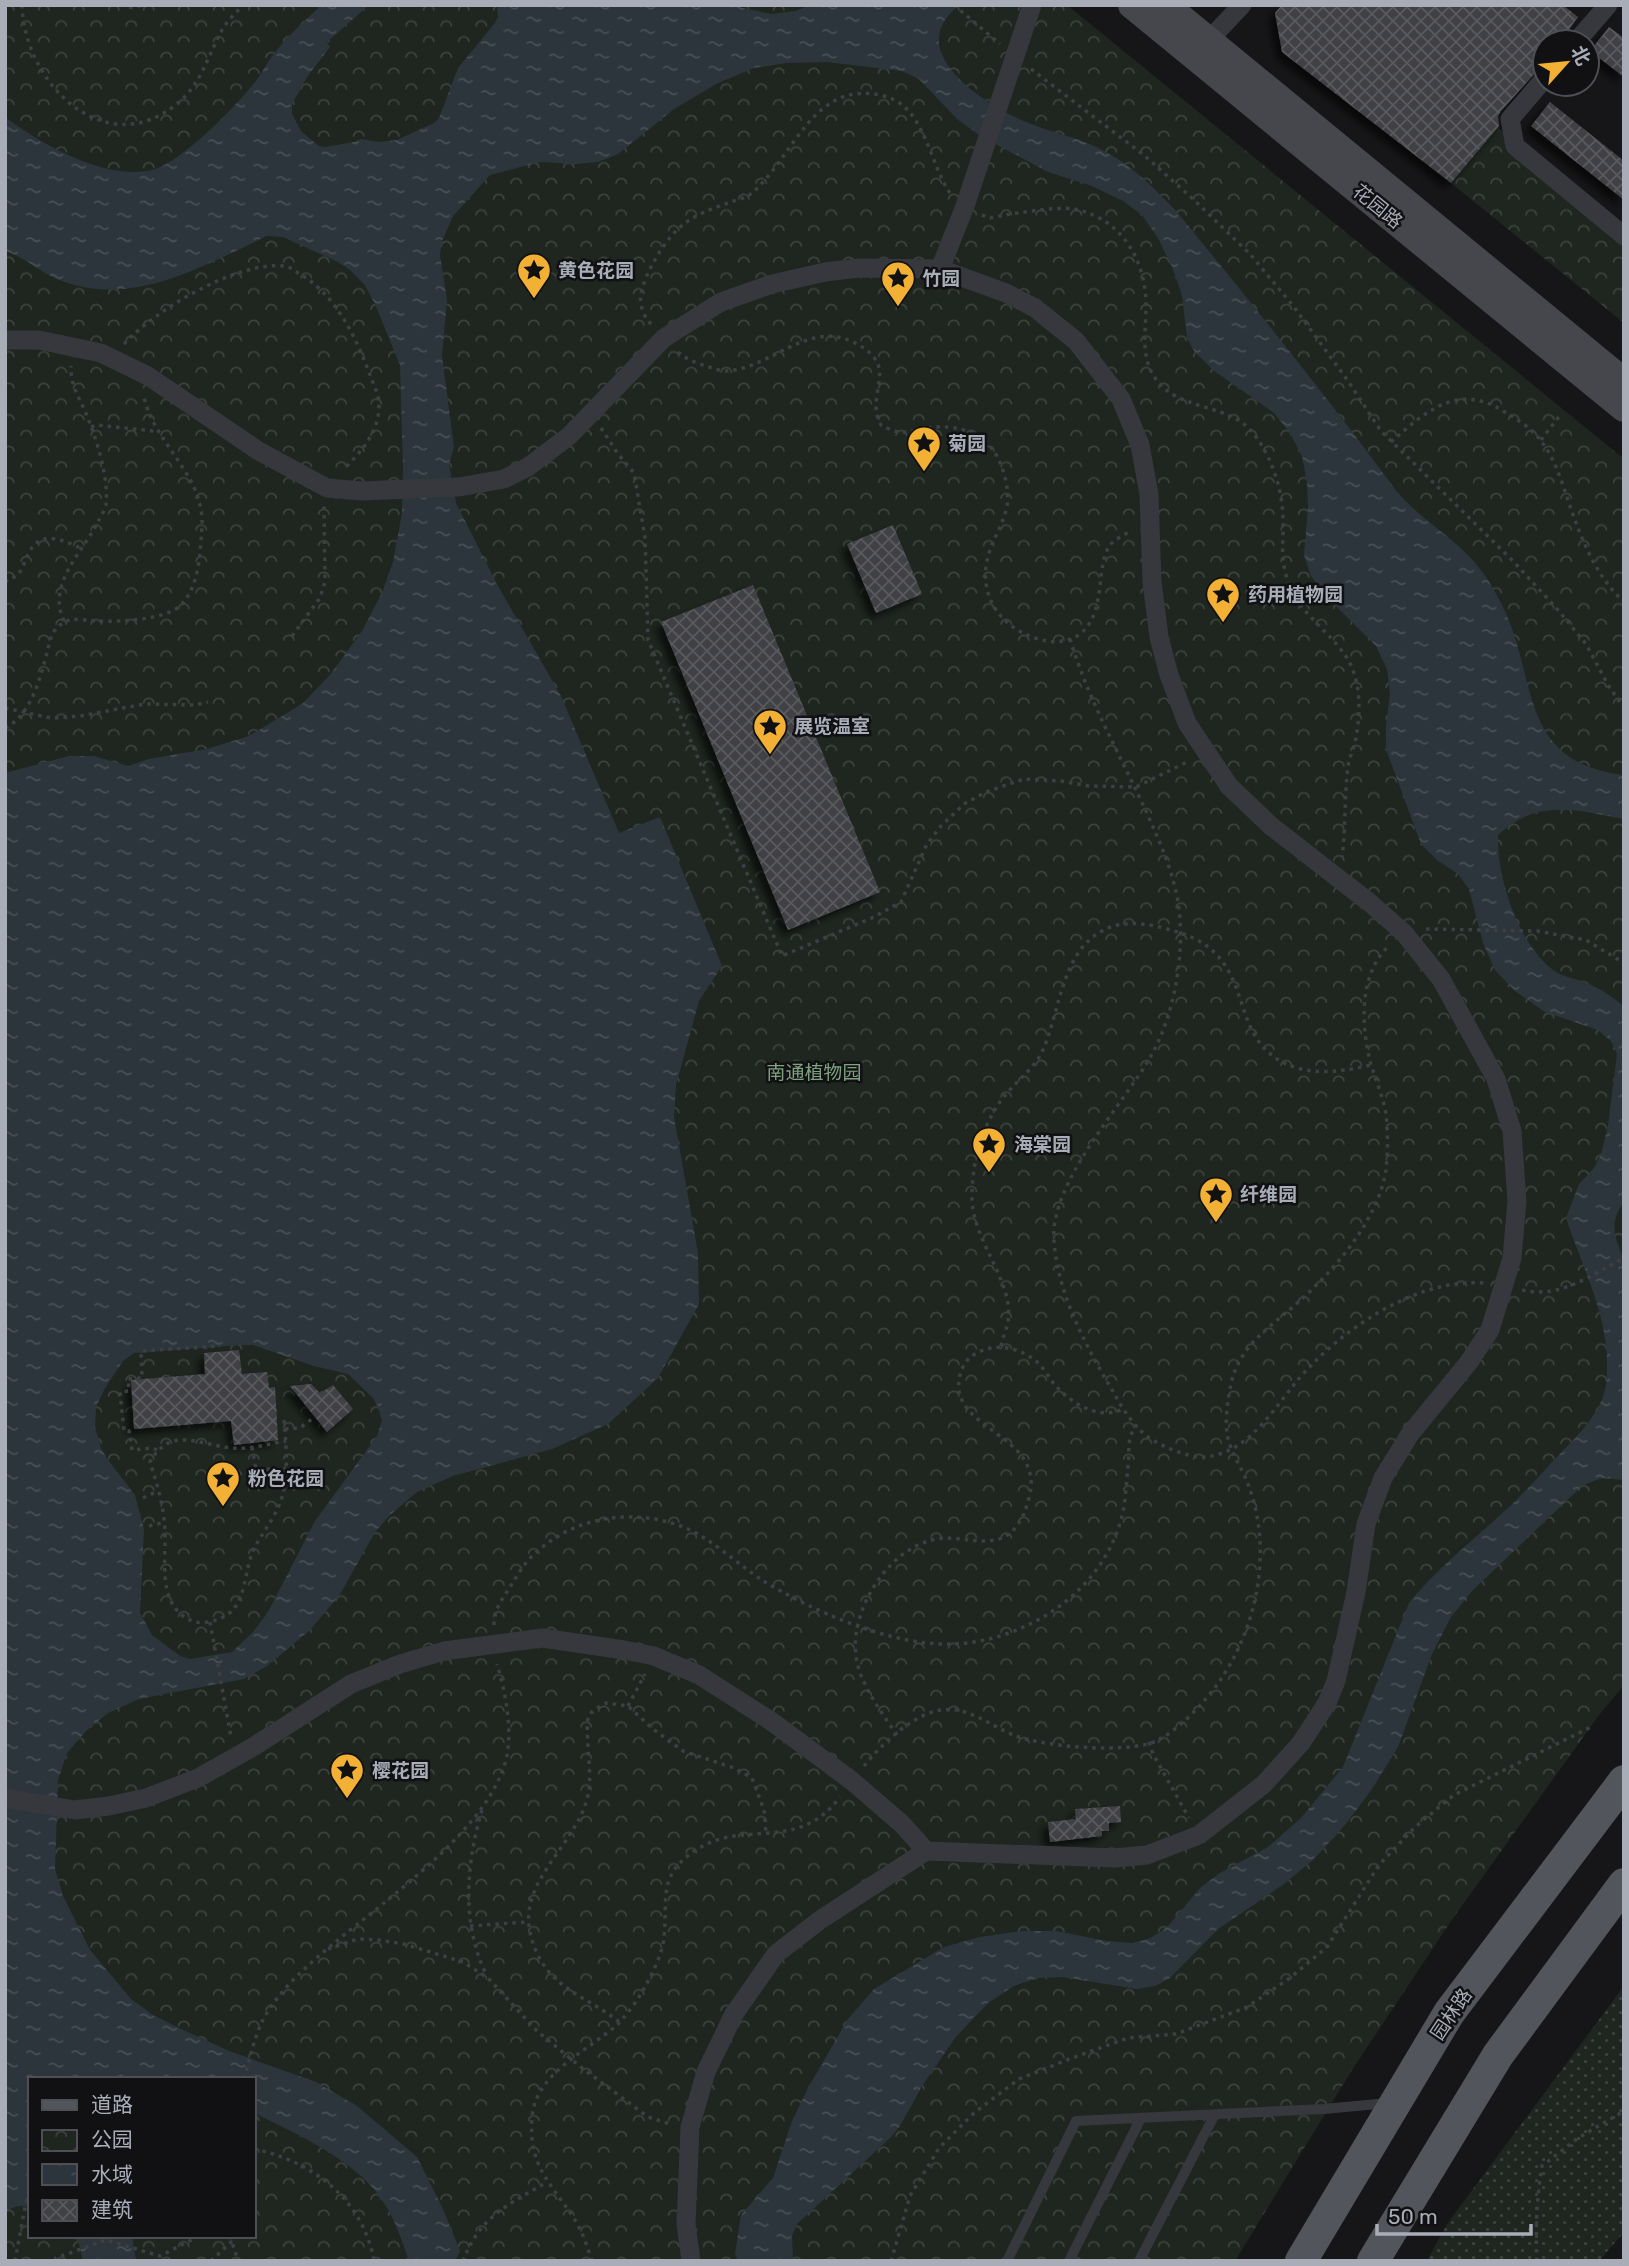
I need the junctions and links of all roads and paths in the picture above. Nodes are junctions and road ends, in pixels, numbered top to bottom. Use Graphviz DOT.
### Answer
graph roads {
  1 [pos="22,5"];
  2 [pos="121,5"];
  3 [pos="143,5"];
  4 [pos="243,5"];
  5 [pos="1032,5"];
  6 [pos="1132,5"];
  7 [pos="1165,5"];
  8 [pos="1242,5"];
  9 [pos="1608,5"];
  10 [pos="955,6"];
  11 [pos="1588,28"];
  12 [pos="1209,40"];
  13 [pos="1015,56"];
  14 [pos="1531,94"];
  15 [pos="965,206"];
  16 [pos="1624,236"];
  17 [pos="940,269"];
  18 [pos="664,338"];
  19 [pos="5,340"];
  20 [pos="73,346"];
  21 [pos="115,359"];
  22 [pos="148,376"];
  23 [pos="1624,382"];
  24 [pos="1624,408"];
  25 [pos="591,412"];
  26 [pos="1561,414"];
  27 [pos="91,427"];
  28 [pos="157,428"];
  29 [pos="1541,440"];
  30 [pos="1391,442"];
  31 [pos="327,488"];
  32 [pos="1150,523"];
  33 [pos="82,549"];
  34 [pos="5,582"];
  35 [pos="1624,602"];
  36 [pos="64,621"];
  37 [pos="292,636"];
  38 [pos="1070,639"];
  39 [pos="208,702"];
  40 [pos="5,708"];
  41 [pos="1624,708"];
  42 [pos="22,713"];
  43 [pos="5,728"];
  44 [pos="1206,752"];
  45 [pos="1136,787"];
  46 [pos="1335,874"];
  47 [pos="1180,932"];
  48 [pos="1404,933"];
  49 [pos="1624,963"];
  50 [pos="1371,1065"];
  51 [pos="1624,1258"];
  52 [pos="1504,1286"];
  53 [pos="220,1346"];
  54 [pos="1001,1346"];
  55 [pos="1123,1409"];
  56 [pos="312,1419"];
  57 [pos="285,1420"];
  58 [pos="285,1429"];
  59 [pos="286,1441"];
  60 [pos="252,1447"];
  61 [pos="1232,1447"];
  62 [pos="157,1450"];
  63 [pos="287,1468"];
  64 [pos="158,1491"];
  65 [pos="143,1498"];
  66 [pos="165,1522"];
  67 [pos="149,1526"];
  68 [pos="210,1622"];
  69 [pos="654,1657"];
  70 [pos="628,1706"];
  71 [pos="1591,1727"];
  72 [pos="897,1735"];
  73 [pos="1149,1742"];
  74 [pos="235,1757"];
  75 [pos="852,1781"];
  76 [pos="1624,1781"];
  77 [pos="5,1798"];
  78 [pos="483,1808"];
  79 [pos="766,1835"];
  80 [pos="1199,1835"];
  81 [pos="926,1851"];
  82 [pos="1624,1884"];
  83 [pos="528,1922"];
  84 [pos="470,1926"];
  85 [pos="326,1950"];
  86 [pos="488,1978"];
  87 [pos="619,2022"];
  88 [pos="253,2049"];
  89 [pos="572,2059"];
  90 [pos="245,2077"];
  91 [pos="1396,2101"];
  92 [pos="1624,2111"];
  93 [pos="1214,2114"];
  94 [pos="1141,2118"];
  95 [pos="690,2127"];
  96 [pos="256,2150"];
  97 [pos="547,2182"];
  98 [pos="28,2202"];
  99 [pos="105,2238"];
  100 [pos="195,2238"];
  101 [pos="231,2239"];
  102 [pos="161,2259"];
  103 [pos="15,2261"];
  104 [pos="55,2261"];
  105 [pos="211,2261"];
  106 [pos="238,2261"];
  107 [pos="374,2261"];
  108 [pos="463,2261"];
  109 [pos="592,2261"];
  110 [pos="691,2261"];
  111 [pos="891,2261"];
  112 [pos="1007,2261"];
  113 [pos="1069,2261"];
  114 [pos="1139,2261"];
  115 [pos="1301,2261"];
  116 [pos="1373,2261"];
  117 [pos="1537,2261"];
  1 -- 4 [label="path"];
  2 -- 3 [label="path"];
  5 -- 13 [label="street"];
  6 -- 24 [label="main road, 花园路"];
  7 -- 12 [label="main road, 花园路"];
  8 -- 12 [label="street"];
  9 -- 11 [label="street"];
  10 -- 13 [label="path"];
  12 -- 23 [label="main road, 花园路"];
  13 -- 15 [label="street"];
  13 -- 30 [label="path"];
  14 -- 16 [label="street"];
  15 -- 17 [label="street"];
  15 -- 18 [label="path"];
  15 -- 46 [label="path"];
  17 -- 18 [label="street"];
  17 -- 32 [label="street"];
  18 -- 25 [label="street"];
  18 -- 38 [label="path"];
  19 -- 20 [label="street"];
  20 -- 21 [label="street"];
  20 -- 27 [label="path"];
  21 -- 22 [label="street"];
  21 -- 31 [label="path"];
  22 -- 28 [label="path"];
  22 -- 31 [label="street"];
  25 -- 31 [label="street"];
  25 -- 45 [label="path"];
  26 -- 29 [label="path"];
  27 -- 28 [label="path"];
  27 -- 33 [label="path"];
  28 -- 36 [label="path"];
  29 -- 30 [label="path"];
  29 -- 35 [label="path"];
  30 -- 41 [label="path"];
  31 -- 37 [label="path"];
  32 -- 38 [label="path"];
  32 -- 44 [label="street"];
  33 -- 34 [label="path"];
  33 -- 36 [label="path"];
  36 -- 42 [label="path"];
  38 -- 45 [label="path"];
  39 -- 42 [label="path"];
  40 -- 42 [label="path"];
  42 -- 43 [label="path"];
  44 -- 45 [label="path"];
  44 -- 46 [label="street"];
  45 -- 47 [label="path"];
  46 -- 48 [label="street"];
  47 -- 50 [label="path"];
  47 -- 54 [label="path"];
  47 -- 55 [label="path"];
  48 -- 49 [label="path"];
  48 -- 50 [label="path"];
  48 -- 52 [label="street"];
  50 -- 61 [label="path"];
  51 -- 52 [label="path"];
  52 -- 61 [label="path"];
  52 -- 80 [label="street"];
  53 -- 62 [label="path"];
  54 -- 55 [label="path"];
  54 -- 72 [label="path"];
  55 -- 61 [label="path"];
  56 -- 58 [label="path"];
  57 -- 58 [label="path"];
  58 -- 59 [label="path"];
  59 -- 60 [label="path"];
  59 -- 63 [label="path"];
  60 -- 62 [label="path"];
  60 -- 63 [label="path"];
  61 -- 73 [label="path"];
  62 -- 64 [label="path"];
  63 -- 68 [label="path"];
  64 -- 65 [label="path"];
  64 -- 66 [label="path"];
  66 -- 67 [label="path"];
  66 -- 68 [label="path"];
  68 -- 74 [label="path"];
  69 -- 70 [label="path"];
  69 -- 74 [label="street"];
  69 -- 75 [label="street"];
  70 -- 79 [label="path"];
  70 -- 83 [label="path"];
  71 -- 111 [label="path"];
  72 -- 73 [label="path"];
  72 -- 75 [label="path"];
  73 -- 80 [label="path"];
  74 -- 77 [label="street"];
  75 -- 79 [label="path"];
  75 -- 81 [label="street"];
  76 -- 91 [label="main road, 园林路"];
  78 -- 84 [label="path"];
  79 -- 87 [label="path"];
  80 -- 81 [label="street"];
  81 -- 95 [label="street"];
  82 -- 116 [label="main road"];
  83 -- 84 [label="path"];
  83 -- 87 [label="path"];
  84 -- 86 [label="path"];
  85 -- 86 [label="path"];
  86 -- 89 [label="path"];
  87 -- 89 [label="path"];
  88 -- 90 [label="path"];
  89 -- 95 [label="path"];
  89 -- 97 [label="path"];
  91 -- 93 [label="lane"];
  91 -- 115 [label="main road, 园林路"];
  92 -- 117 [label="path"];
  93 -- 94 [label="lane"];
  93 -- 114 [label="lane"];
  94 -- 112 [label="lane"];
  94 -- 113 [label="lane"];
  95 -- 110 [label="street"];
  96 -- 107 [label="path"];
  97 -- 108 [label="path"];
  97 -- 109 [label="path"];
  98 -- 103 [label="path"];
  99 -- 102 [label="path"];
  99 -- 104 [label="path"];
  100 -- 102 [label="path"];
  101 -- 105 [label="path"];
  101 -- 106 [label="path"];
}
